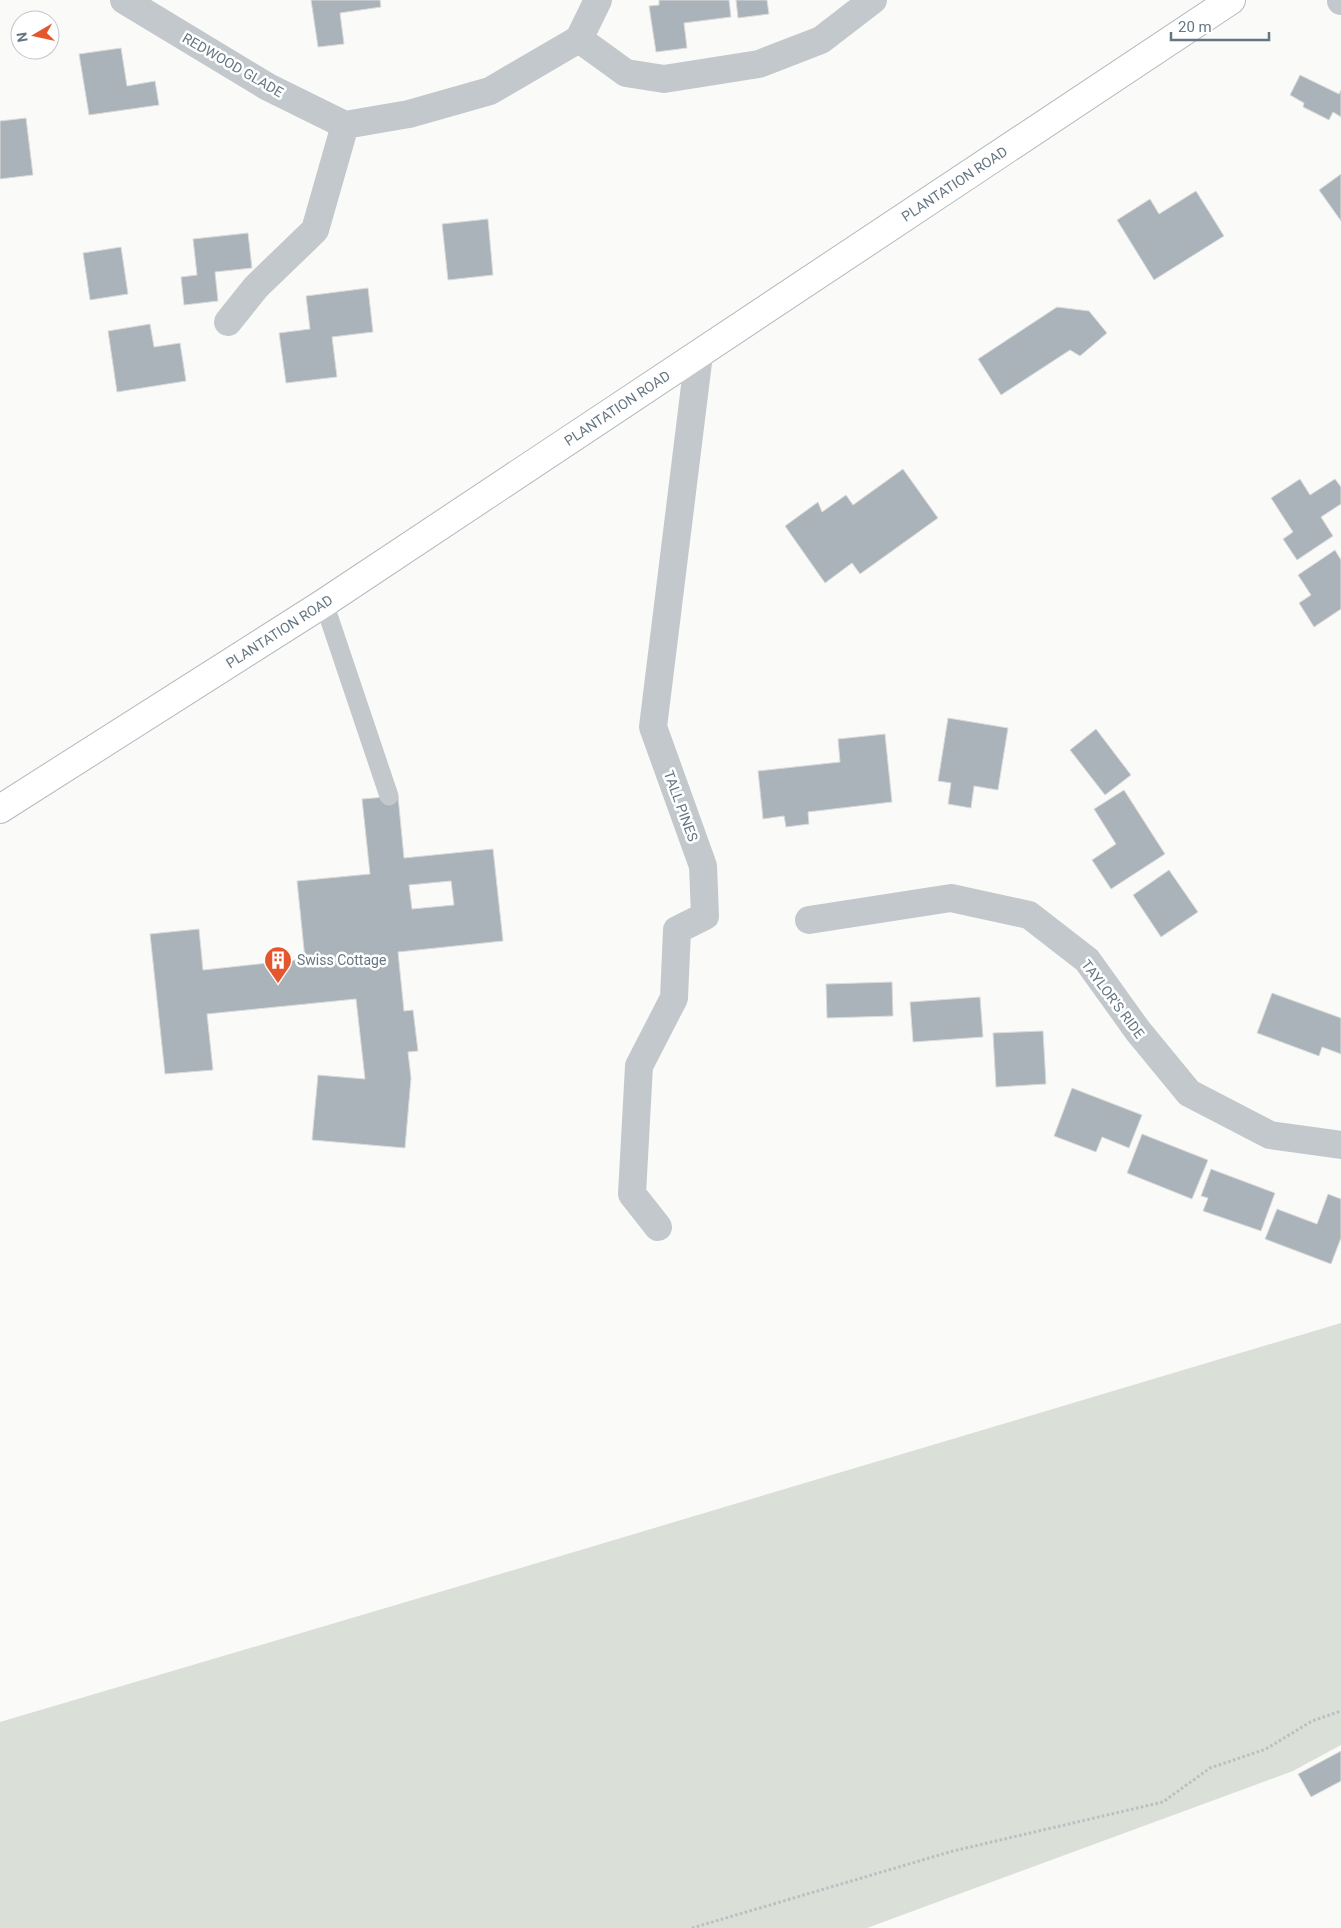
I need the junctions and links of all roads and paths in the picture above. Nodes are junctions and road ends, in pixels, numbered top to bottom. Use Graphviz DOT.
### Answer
graph roads {
  1 [pos="124,0"];
  2 [pos="598,0"];
  3 [pos="873,0"];
  4 [pos="1231,0"];
  5 [pos="579,40"];
  6 [pos="345,125"];
  7 [pos="228,322"];
  8 [pos="699,354"];
  9 [pos="324,603"];
  10 [pos="389,796"];
  11 [pos="0,809"];
  12 [pos="808,920"];
  13 [pos="1341,1145"];
  14 [pos="658,1227"];
  15 [pos="1341,1711"];
  16 [pos="692,1928"];
  1 -- 6 [label="street, REDWOOD GLADE"];
  2 -- 5 [label="street"];
  3 -- 5 [label="street"];
  4 -- 8 [label="street, PLANTATION ROAD"];
  5 -- 6 [label="street"];
  6 -- 7 [label="street"];
  8 -- 9 [label="street, PLANTATION ROAD"];
  8 -- 14 [label="street, TALL PINES"];
  9 -- 10 [label="lane"];
  9 -- 11 [label="street, PLANTATION ROAD"];
  12 -- 13 [label="street, TAYLOR'S RIDE"];
  15 -- 16 [label="path"];
}
